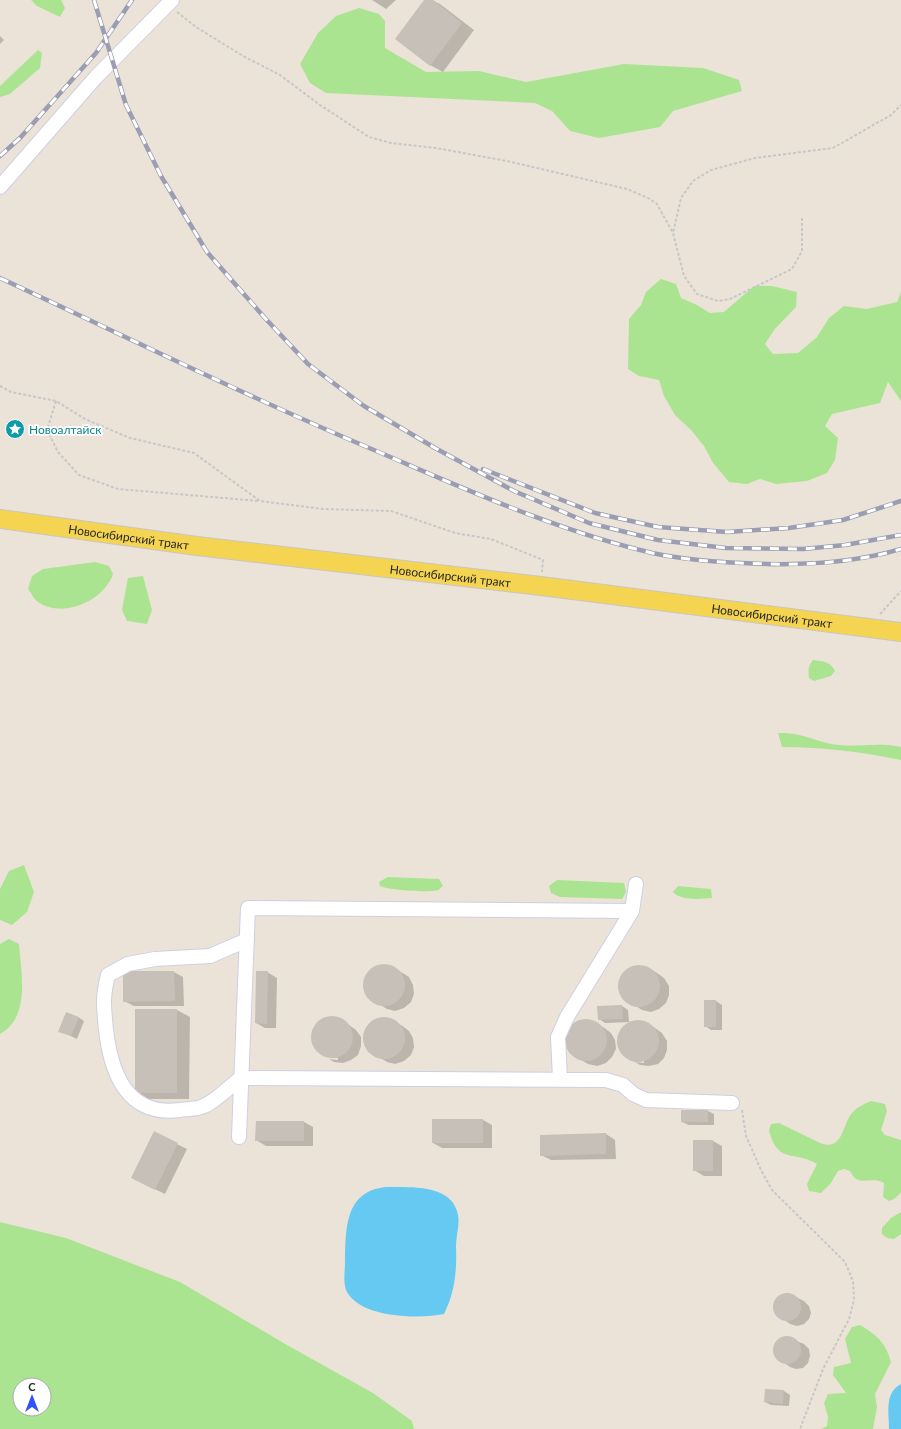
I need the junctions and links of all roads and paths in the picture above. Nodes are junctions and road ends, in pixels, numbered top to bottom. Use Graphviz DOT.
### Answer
graph roads {
  1 [pos="170,2"];
  2 [pos="901,106"];
  3 [pos="0,187"];
  4 [pos="802,218"];
  5 [pos="673,233"];
  6 [pos="0,386"];
  7 [pos="56,400"];
  8 [pos="260,501"];
  9 [pos="0,510"];
  10 [pos="0,518"];
  11 [pos="158,540"];
  12 [pos="541,586"];
  13 [pos="901,591"];
  14 [pos="866,628"];
  15 [pos="901,632"];
  16 [pos="636,884"];
  17 [pos="632,911"];
  18 [pos="247,940"];
  19 [pos="241,1078"];
  20 [pos="560,1079"];
  21 [pos="732,1102"];
  22 [pos="239,1137"];
  23 [pos="800,1429"];
  1 -- 3 [label="street"];
  1 -- 5 [label="path"];
  2 -- 5 [label="path"];
  4 -- 5 [label="path"];
  6 -- 7 [label="path"];
  7 -- 8 [label="path"];
  7 -- 8 [label="path"];
  8 -- 12 [label="path"];
  9 -- 11 [label="main road"];
  10 -- 11 [label="main road, Новосибирский тракт"];
  11 -- 12 [label="main road, Новосибирский тракт"];
  12 -- 14 [label="main road, Новосибирский тракт"];
  13 -- 14 [label="path"];
  14 -- 15 [label="main road, Новосибирский тракт"];
  16 -- 17 [label="street"];
  17 -- 18 [label="street"];
  17 -- 20 [label="street"];
  18 -- 19 [label="street"];
  18 -- 19 [label="street"];
  19 -- 20 [label="street"];
  19 -- 22 [label="street"];
  20 -- 21 [label="street"];
  21 -- 23 [label="path"];
}
